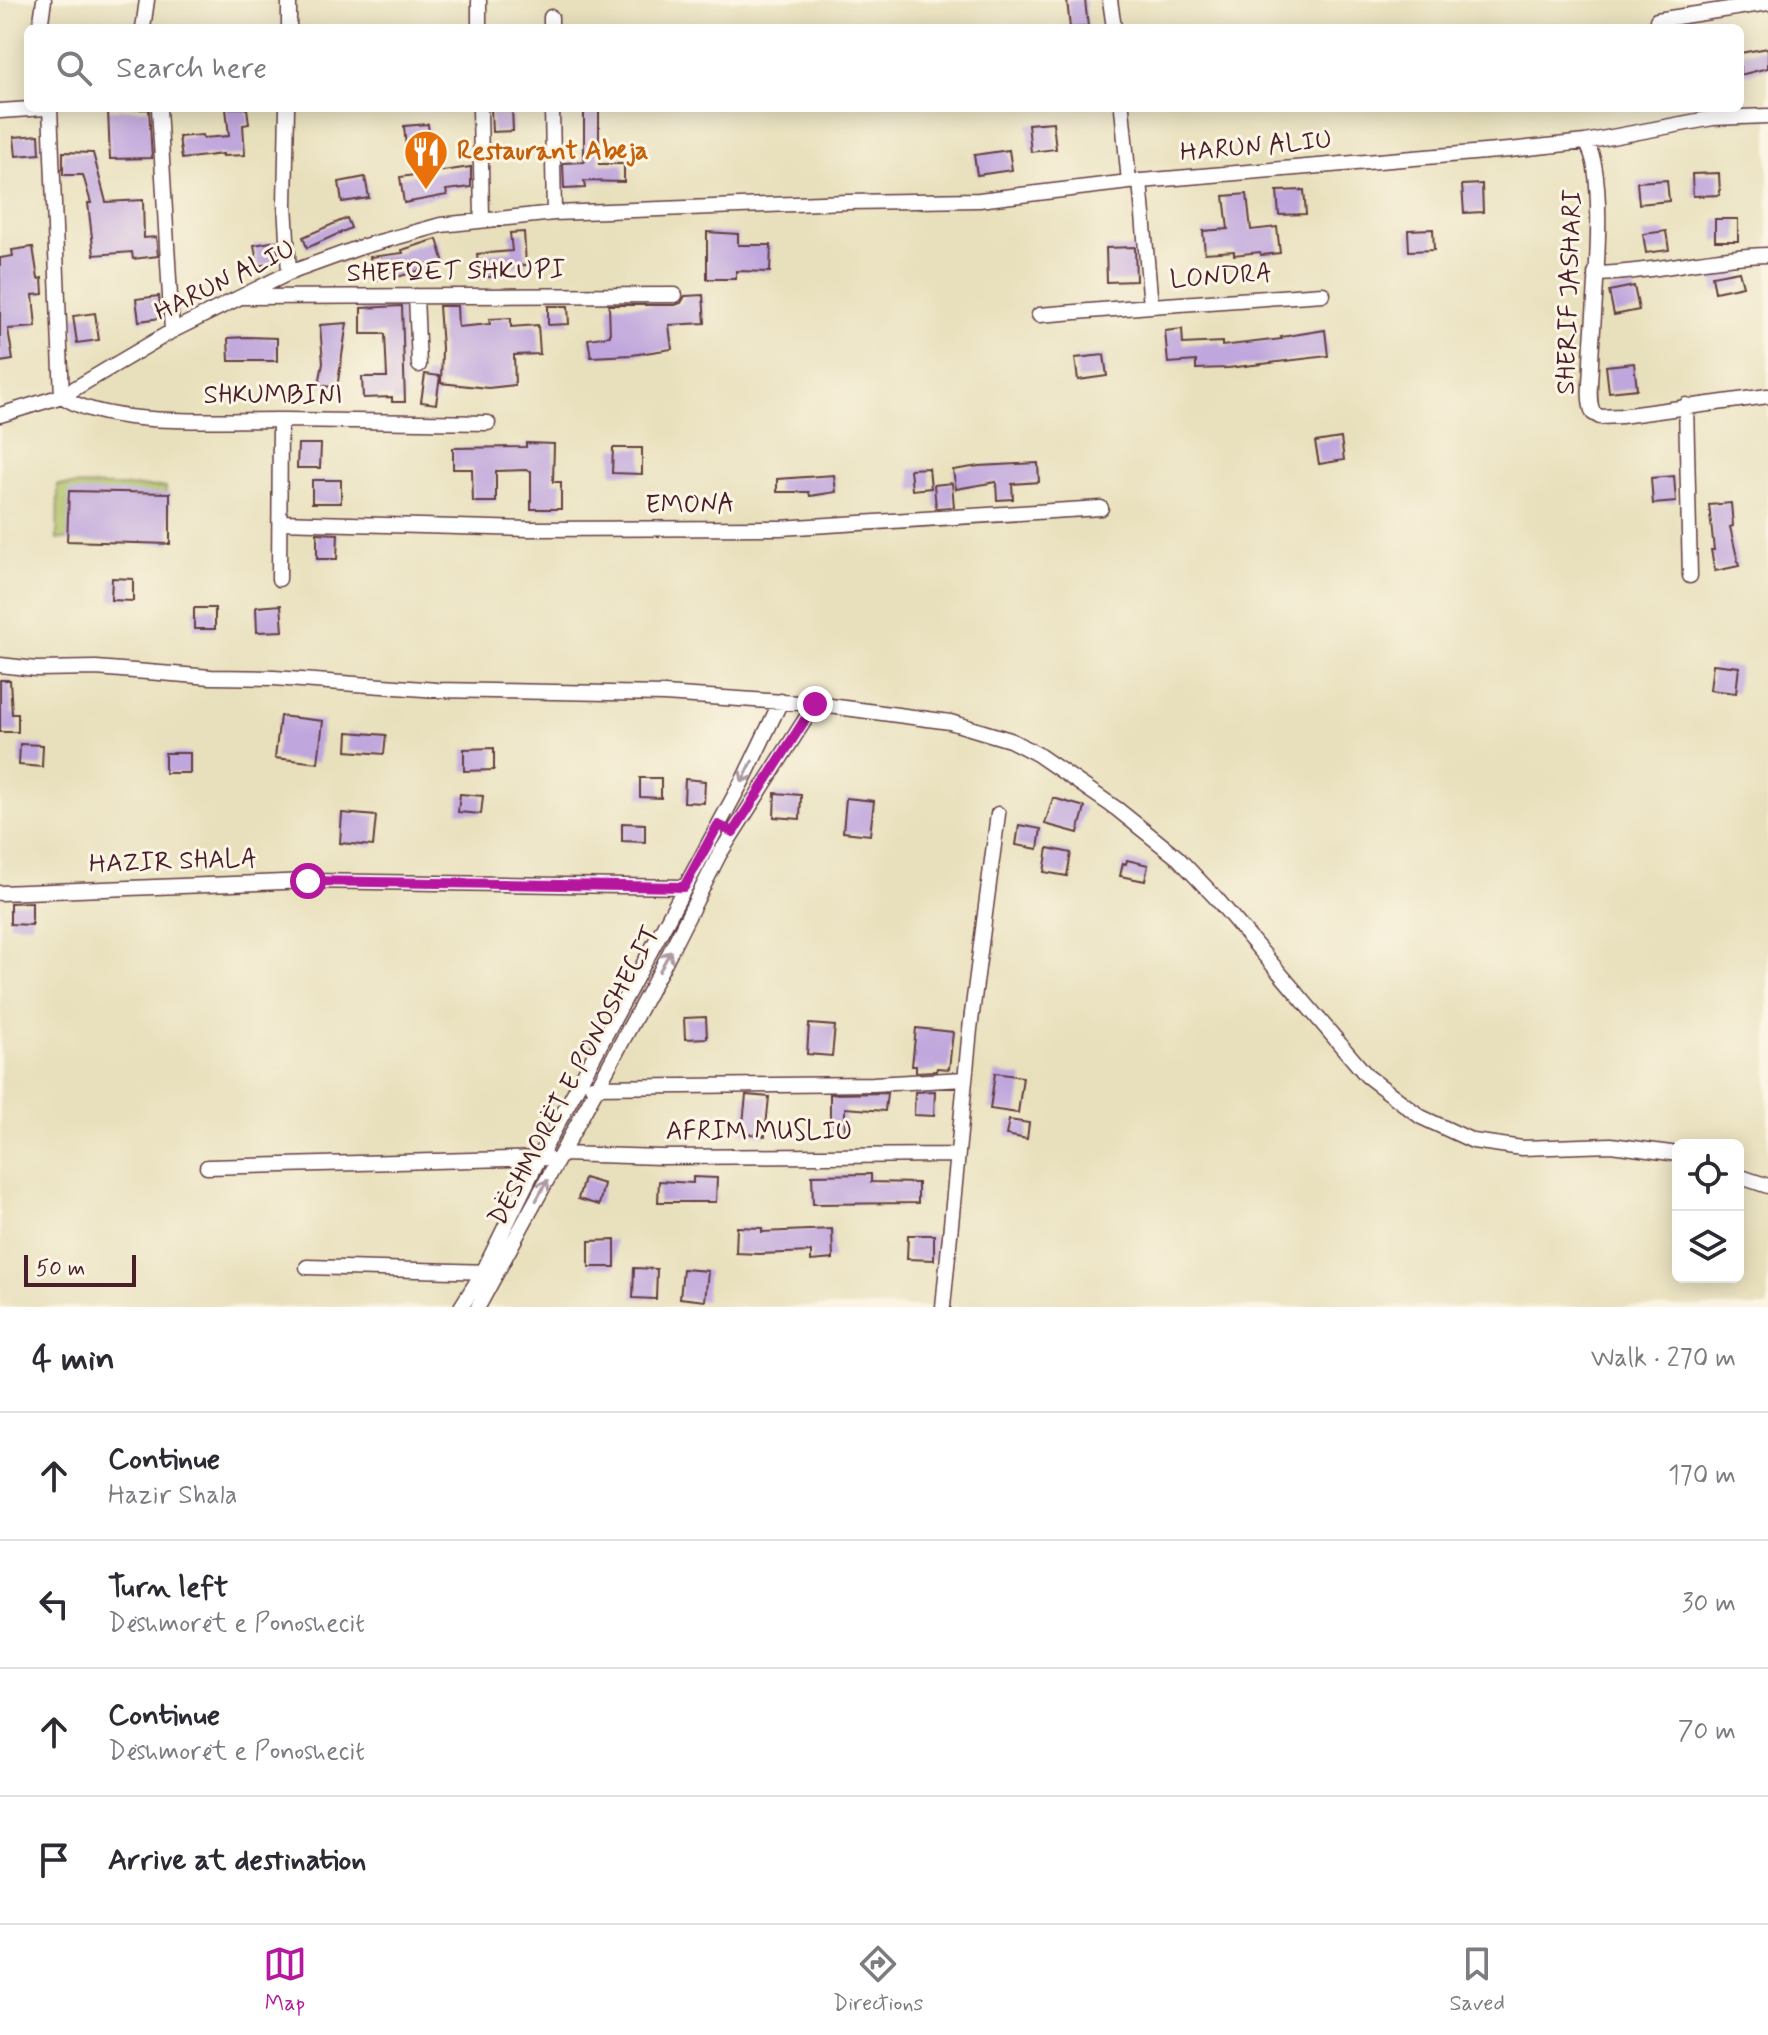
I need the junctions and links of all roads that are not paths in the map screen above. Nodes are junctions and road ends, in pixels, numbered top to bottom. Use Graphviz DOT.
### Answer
graph roads {
  1 [pos="44,0"];
  2 [pos="147,0"];
  3 [pos="289,0"];
  4 [pos="479,0"];
  5 [pos="1110,0"];
  6 [pos="1768,3"];
  7 [pos="1657,20"];
  8 [pos="41,24"];
  9 [pos="144,24"];
  10 [pos="289,24"];
  11 [pos="479,24"];
  12 [pos="1113,24"];
  13 [pos="1768,103"];
  14 [pos="24,104"];
  15 [pos="0,111"];
  16 [pos="48,112"];
  17 [pos="159,112"];
  18 [pos="287,112"];
  19 [pos="480,112"];
  20 [pos="552,112"];
  21 [pos="1123,112"];
  22 [pos="1749,116"];
  23 [pos="1768,116"];
  24 [pos="1585,142"];
  25 [pos="1134,181"];
  26 [pos="554,213"];
  27 [pos="482,219"];
  28 [pos="1768,255"];
  29 [pos="289,273"];
  30 [pos="1595,274"];
  31 [pos="1323,294"];
  32 [pos="675,295"];
  33 [pos="416,296"];
  34 [pos="238,297"];
  35 [pos="1151,306"];
  36 [pos="1039,315"];
  37 [pos="172,331"];
  38 [pos="419,365"];
  39 [pos="62,396"];
  40 [pos="1768,396"];
  41 [pos="1686,405"];
  42 [pos="0,415"];
  43 [pos="280,420"];
  44 [pos="488,423"];
  45 [pos="1101,508"];
  46 [pos="280,522"];
  47 [pos="1690,576"];
  48 [pos="279,579"];
  49 [pos="0,665"];
  50 [pos="781,701"];
  51 [pos="815,704"];
  52 [pos="998,814"];
  53 [pos="718,825"];
  54 [pos="733,832"];
  55 [pos="684,887"];
  56 [pos="0,893"];
  57 [pos="965,1079"];
  58 [pos="580,1083"];
  59 [pos="597,1089"];
  60 [pos="1672,1153"];
  61 [pos="957,1155"];
  62 [pos="561,1156"];
  63 [pos="539,1158"];
  64 [pos="207,1167"];
  65 [pos="1744,1178"];
  66 [pos="1768,1186"];
  67 [pos="521,1213"];
  68 [pos="307,1267"];
  69 [pos="490,1272"];
  70 [pos="461,1307"];
  71 [pos="478,1307"];
  72 [pos="943,1307"];
  1 -- 8 [label="street"];
  2 -- 9 [label="street"];
  3 -- 10 [label="street"];
  4 -- 11 [label="street"];
  5 -- 12 [label="street"];
  6 -- 7 [label="street"];
  13 -- 22 [label="street"];
  14 -- 15 [label="street"];
  16 -- 39 [label="street"];
  17 -- 37 [label="street"];
  18 -- 29 [label="street"];
  19 -- 27 [label="street"];
  20 -- 26 [label="street"];
  21 -- 25 [label="street"];
  22 -- 23 [label="street, HARUN ALIU"];
  22 -- 24 [label="street, HARUN ALIU"];
  24 -- 25 [label="street, HARUN ALIU"];
  24 -- 30 [label="street, SHERIF JASHARI"];
  25 -- 26 [label="street, HARUN ALIU"];
  25 -- 35 [label="street, LONDRA"];
  26 -- 27 [label="street, HARUN ALIU"];
  27 -- 29 [label="street, HARUN ALIU"];
  28 -- 30 [label="street"];
  29 -- 34 [label="street, HARUN ALIU"];
  30 -- 41 [label="street, SHERIF JASHARI"];
  31 -- 35 [label="street, LONDRA"];
  32 -- 33 [label="street, SHEFQET SHKUPI"];
  33 -- 34 [label="street, SHEFQET SHKUPI"];
  33 -- 38 [label="street"];
  34 -- 37 [label="street, HARUN ALIU"];
  35 -- 36 [label="street"];
  37 -- 39 [label="street, HARUN ALIU"];
  39 -- 42 [label="street, HARUN ALIU"];
  39 -- 43 [label="street, SHKUMBINI"];
  40 -- 41 [label="street, SHERIF JASHARI"];
  41 -- 47 [label="street"];
  43 -- 44 [label="street, SHKUMBINI"];
  43 -- 46 [label="street"];
  45 -- 46 [label="street, EMONA"];
  46 -- 48 [label="street"];
  49 -- 50 [label="street"];
  50 -- 51 [label="street"];
  50 -- 53 [label="street, DËSHMORËT E PONOSHECIT, one-way"];
  51 -- 54 [label="street, DËSHMORËT E PONOSHECIT"];
  51 -- 60 [label="street"];
  52 -- 57 [label="street"];
  53 -- 54 [label="street"];
  53 -- 55 [label="street, DËSHMORËT E PONOSHECIT"];
  59 -- 54 [label="street, DËSHMORËT E PONOSHECIT, one-way"];
  55 -- 56 [label="street, HAZIR SHALA"];
  55 -- 58 [label="street, DËSHMORËT E PONOSHECIT"];
  57 -- 59 [label="street"];
  57 -- 61 [label="street"];
  58 -- 59 [label="street"];
  58 -- 63 [label="street, DËSHMORËT E PONOSHECIT"];
  59 -- 62 [label="street, DËSHMORËT E PONOSHECIT"];
  61 -- 62 [label="street, AFRIM MUSLIU"];
  61 -- 72 [label="street"];
  62 -- 63 [label="street, AFRIM MUSLIU"];
  67 -- 62 [label="street, DËSHMORËT E PONOSHECIT, one-way"];
  63 -- 64 [label="street, AFRIM MUSLIU"];
  63 -- 67 [label="street, DËSHMORËT E PONOSHECIT"];
  65 -- 66 [label="street"];
  67 -- 69 [label="street, DËSHMORËT E PONOSHECIT"];
  68 -- 69 [label="street"];
  69 -- 70 [label="street, DËSHMORËT E PONOSHECIT"];
  69 -- 71 [label="street, DËSHMORËT E PONOSHECIT"];
}
